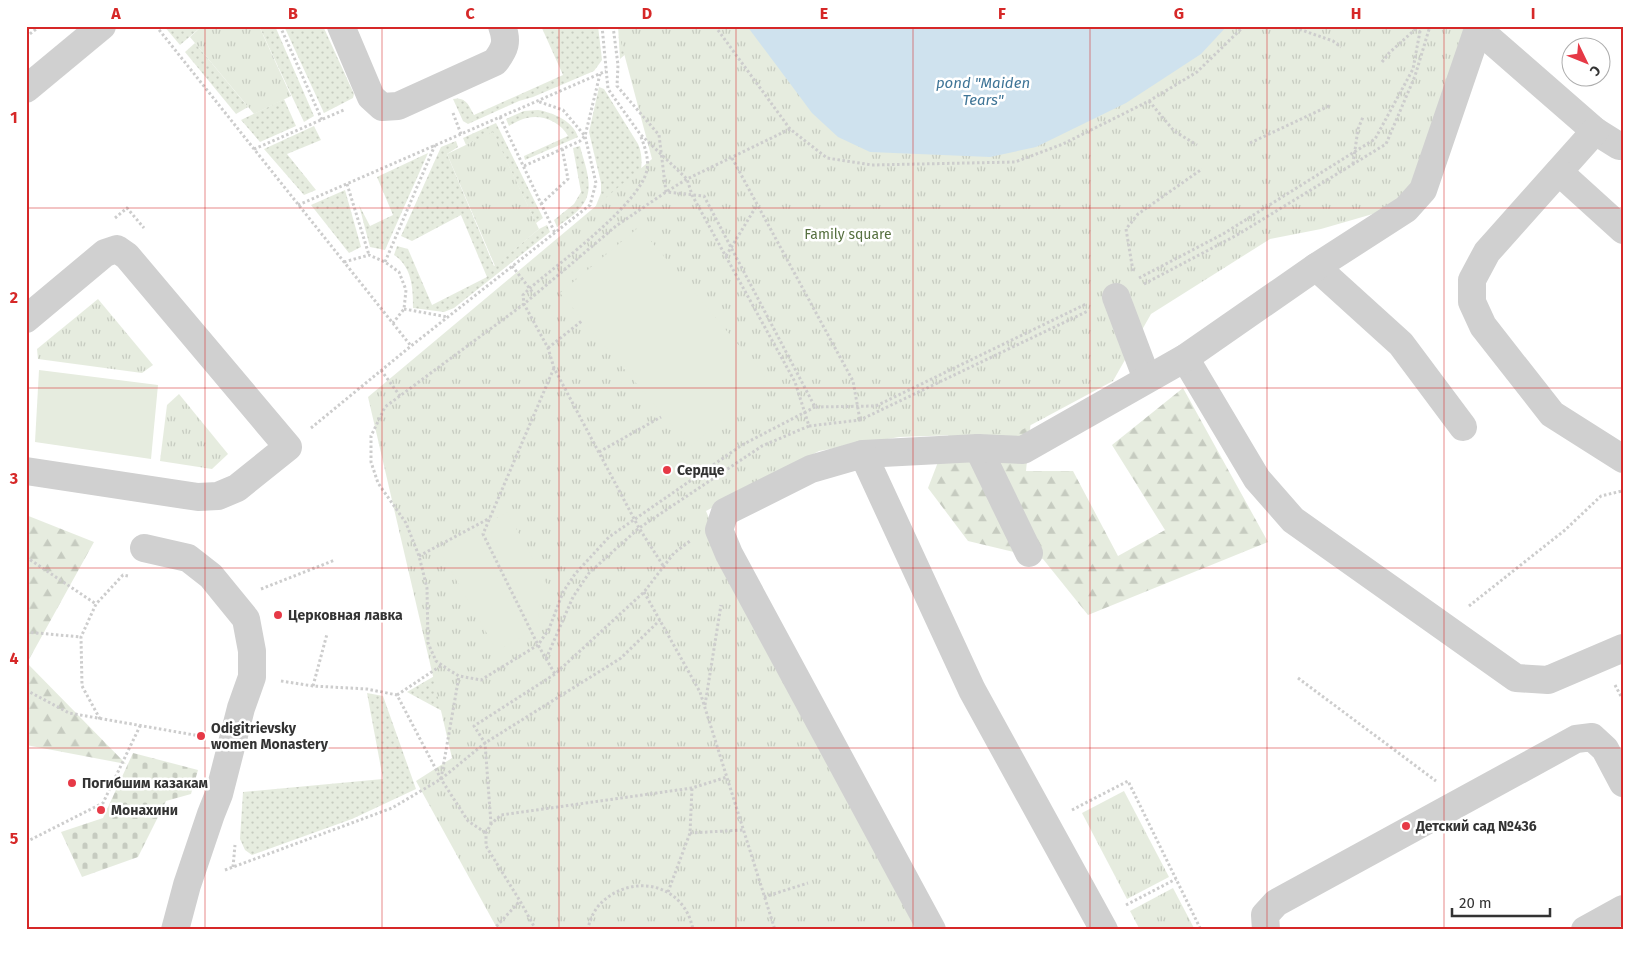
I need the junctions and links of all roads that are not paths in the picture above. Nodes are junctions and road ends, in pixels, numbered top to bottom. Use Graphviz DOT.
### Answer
graph roads {
  1 [pos="102,26"];
  2 [pos="341,26"];
  3 [pos="502,26"];
  4 [pos="1479,27"];
  5 [pos="26,89"];
  6 [pos="1595,132"];
  7 [pos="1623,146"];
  8 [pos="1558,172"];
  9 [pos="1623,230"];
  10 [pos="1316,267"];
  11 [pos="1119,292"];
  12 [pos="26,319"];
  13 [pos="1185,358"];
  14 [pos="1147,379"];
  15 [pos="1463,427"];
  16 [pos="978,448"];
  17 [pos="863,454"];
  18 [pos="1623,459"];
  19 [pos="26,470"];
  20 [pos="144,548"];
  21 [pos="1029,553"];
  22 [pos="1623,648"];
  23 [pos="1623,783"];
  24 [pos="1623,909"];
  25 [pos="1101,925"];
  26 [pos="175,930"];
  27 [pos="932,930"];
  28 [pos="1266,930"];
  29 [pos="1585,930"];
  1 -- 5 [label="lane"];
  2 -- 3 [label="lane"];
  4 -- 6 [label="lane"];
  4 -- 10 [label="lane"];
  6 -- 7 [label="lane"];
  6 -- 8 [label="lane"];
  8 -- 9 [label="lane"];
  8 -- 18 [label="lane"];
  10 -- 13 [label="lane"];
  10 -- 15 [label="lane"];
  11 -- 14 [label="lane"];
  12 -- 19 [label="lane"];
  13 -- 14 [label="lane"];
  13 -- 22 [label="lane"];
  14 -- 16 [label="lane"];
  16 -- 17 [label="lane"];
  16 -- 21 [label="lane"];
  17 -- 25 [label="lane"];
  17 -- 27 [label="lane"];
  20 -- 26 [label="lane"];
  23 -- 28 [label="lane"];
  24 -- 29 [label="lane"];
}
